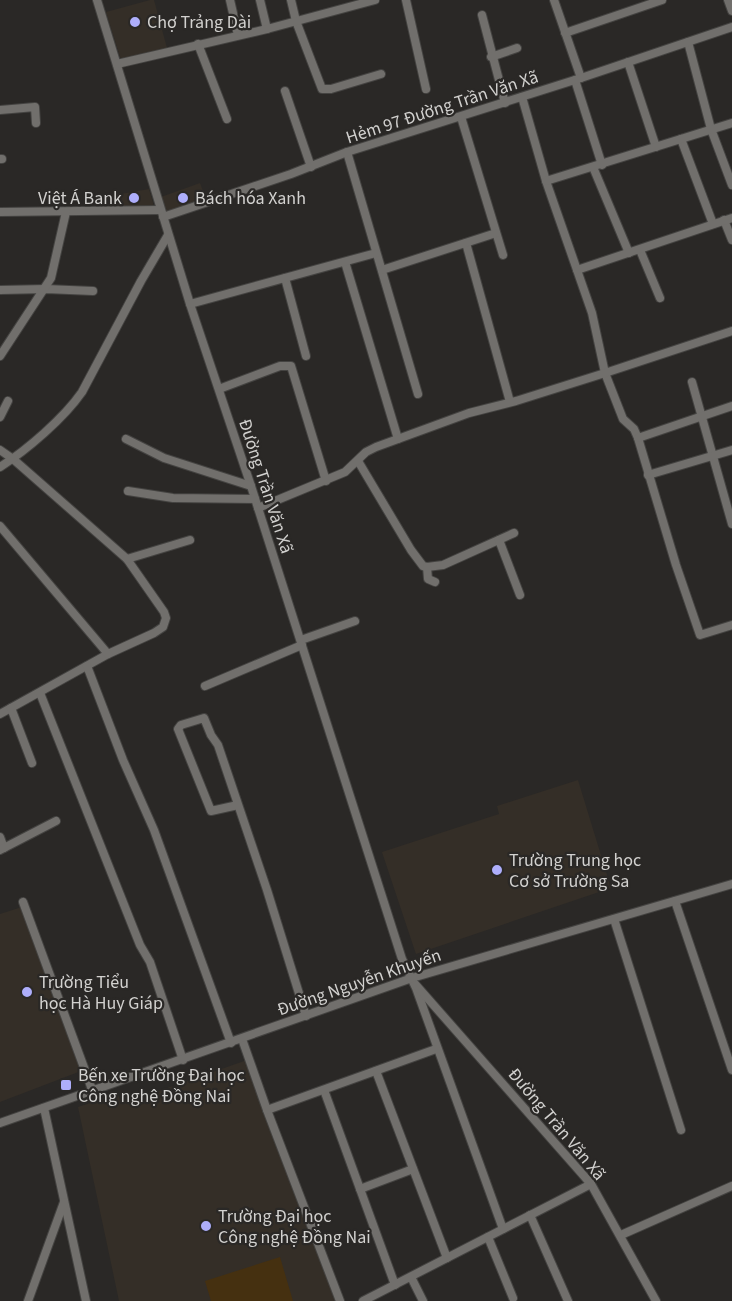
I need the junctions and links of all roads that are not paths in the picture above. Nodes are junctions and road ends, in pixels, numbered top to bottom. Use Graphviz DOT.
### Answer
graph roads {
  1 [pos="98,0"];
  2 [pos="230,0"];
  3 [pos="260,0"];
  4 [pos="291,0"];
  5 [pos="375,0"];
  6 [pos="406,0"];
  7 [pos="554,0"];
  8 [pos="662,0"];
  9 [pos="728,0"];
  10 [pos="732,11"];
  11 [pos="482,15"];
  12 [pos="296,21"];
  13 [pos="732,27"];
  14 [pos="267,29"];
  15 [pos="565,33"];
  16 [pos="238,35"];
  17 [pos="688,42"];
  18 [pos="198,44"];
  19 [pos="517,48"];
  20 [pos="491,57"];
  21 [pos="628,62"];
  22 [pos="117,64"];
  23 [pos="381,74"];
  24 [pos="578,79"];
  25 [pos="426,89"];
  26 [pos="285,92"];
  27 [pos="522,97"];
  28 [pos="505,103"];
  29 [pos="0,110"];
  30 [pos="461,117"];
  31 [pos="227,119"];
  32 [pos="36,123"];
  33 [pos="732,123"];
  34 [pos="711,129"];
  35 [pos="681,139"];
  36 [pos="656,147"];
  37 [pos="347,152"];
  38 [pos="602,165"];
  39 [pos="311,167"];
  40 [pos="593,167"];
  41 [pos="546,181"];
  42 [pos="732,185"];
  43 [pos="0,212"];
  44 [pos="66,212"];
  45 [pos="161,213"];
  46 [pos="728,219"];
  47 [pos="713,224"];
  48 [pos="496,233"];
  49 [pos="168,235"];
  50 [pos="732,240"];
  51 [pos="466,243"];
  52 [pos="640,249"];
  53 [pos="376,253"];
  54 [pos="629,253"];
  55 [pos="503,255"];
  56 [pos="345,262"];
  57 [pos="382,270"];
  58 [pos="577,270"];
  59 [pos="285,278"];
  60 [pos="46,289"];
  61 [pos="0,290"];
  62 [pos="93,291"];
  63 [pos="660,298"];
  64 [pos="190,304"];
  65 [pos="732,331"];
  66 [pos="0,356"];
  67 [pos="306,356"];
  68 [pos="604,373"];
  69 [pos="692,382"];
  70 [pos="219,389"];
  71 [pos="418,394"];
  72 [pos="8,401"];
  73 [pos="510,402"];
  74 [pos="732,406"];
  75 [pos="0,417"];
  76 [pos="700,417"];
  77 [pos="638,438"];
  78 [pos="398,439"];
  79 [pos="126,440"];
  80 [pos="0,450"];
  81 [pos="732,450"];
  82 [pos="712,457"];
  83 [pos="13,459"];
  84 [pos="358,461"];
  85 [pos="0,467"];
  86 [pos="648,475"];
  87 [pos="326,481"];
  88 [pos="251,486"];
  89 [pos="128,491"];
  90 [pos="256,504"];
  91 [pos="732,524"];
  92 [pos="0,526"];
  93 [pos="514,533"];
  94 [pos="190,540"];
  95 [pos="499,540"];
  96 [pos="127,559"];
  97 [pos="427,567"];
  98 [pos="428,582"];
  99 [pos="520,595"];
  100 [pos="355,621"];
  101 [pos="732,626"];
  102 [pos="301,642"];
  103 [pos="108,654"];
  104 [pos="87,666"];
  105 [pos="204,686"];
  106 [pos="40,693"];
  107 [pos="11,708"];
  108 [pos="0,714"];
  109 [pos="32,763"];
  110 [pos="238,804"];
  111 [pos="56,821"];
  112 [pos="0,837"];
  113 [pos="2,849"];
  114 [pos="732,884"];
  115 [pos="675,901"];
  116 [pos="23,902"];
  117 [pos="614,919"];
  118 [pos="413,981"];
  119 [pos="306,1016"];
  120 [pos="242,1039"];
  121 [pos="231,1043"];
  122 [pos="436,1049"];
  123 [pos="183,1060"];
  124 [pos="732,1070"];
  125 [pos="376,1071"];
  126 [pos="324,1090"];
  127 [pos="93,1092"];
  128 [pos="44,1108"];
  129 [pos="267,1110"];
  130 [pos="0,1123"];
  131 [pos="681,1130"];
  132 [pos="413,1169"];
  133 [pos="591,1184"];
  134 [pos="732,1186"];
  135 [pos="360,1190"];
  136 [pos="64,1200"];
  137 [pos="530,1215"];
  138 [pos="503,1229"];
  139 [pos="621,1235"];
  140 [pos="488,1238"];
  141 [pos="447,1258"];
  142 [pos="411,1277"];
  143 [pos="395,1285"];
  144 [pos="513,1298"];
  145 [pos="28,1301"];
  146 [pos="86,1301"];
  147 [pos="340,1301"];
  148 [pos="363,1301"];
  149 [pos="423,1301"];
  150 [pos="568,1301"];
  151 [pos="656,1301"];
  1 -- 22 [label="street, Đường Trần Văn Xã"];
  2 -- 16 [label="street"];
  3 -- 14 [label="street"];
  4 -- 12 [label="street"];
  5 -- 12 [label="street"];
  6 -- 25 [label="street"];
  7 -- 15 [label="street"];
  8 -- 15 [label="street"];
  9 -- 10 [label="street"];
  11 -- 20 [label="street"];
  12 -- 14 [label="street"];
  12 -- 23 [label="street"];
  13 -- 17 [label="street, Hẻm 97 Đường Trần Văn Xã"];
  14 -- 16 [label="street"];
  15 -- 24 [label="street"];
  16 -- 18 [label="street"];
  17 -- 21 [label="street, Hẻm 97 Đường Trần Văn Xã"];
  17 -- 34 [label="street"];
  18 -- 22 [label="street"];
  18 -- 31 [label="street"];
  19 -- 20 [label="street"];
  20 -- 28 [label="street"];
  21 -- 24 [label="street, Hẻm 97 Đường Trần Văn Xã"];
  21 -- 36 [label="street"];
  22 -- 45 [label="street, Đường Trần Văn Xã"];
  24 -- 27 [label="street, Hẻm 97 Đường Trần Văn Xã"];
  24 -- 38 [label="street"];
  26 -- 39 [label="street"];
  27 -- 28 [label="street, Hẻm 97 Đường Trần Văn Xã"];
  27 -- 41 [label="street"];
  28 -- 30 [label="street, Hẻm 97 Đường Trần Văn Xã"];
  29 -- 32 [label="street"];
  30 -- 37 [label="street, Hẻm 97 Đường Trần Văn Xã"];
  30 -- 48 [label="street"];
  33 -- 34 [label="street"];
  34 -- 35 [label="street"];
  34 -- 42 [label="street"];
  35 -- 36 [label="street"];
  35 -- 47 [label="street"];
  36 -- 38 [label="street"];
  37 -- 39 [label="street, Hẻm 97 Đường Trần Văn Xã"];
  37 -- 53 [label="street"];
  38 -- 40 [label="street"];
  39 -- 45 [label="street, Hẻm 97 Đường Trần Văn Xã"];
  40 -- 41 [label="street"];
  40 -- 54 [label="street"];
  41 -- 58 [label="street"];
  43 -- 44 [label="street, Hẻm 97 Đường Trần Văn Xã"];
  44 -- 45 [label="street, Hẻm 97 Đường Trần Văn Xã"];
  44 -- 60 [label="street"];
  45 -- 49 [label="street, Đường Trần Văn Xã"];
  46 -- 47 [label="street"];
  46 -- 50 [label="street"];
  47 -- 52 [label="street"];
  48 -- 51 [label="street"];
  48 -- 55 [label="street"];
  49 -- 64 [label="street, Đường Trần Văn Xã"];
  49 -- 83 [label="street"];
  51 -- 57 [label="street"];
  51 -- 73 [label="street"];
  52 -- 54 [label="street"];
  52 -- 63 [label="street"];
  53 -- 56 [label="street"];
  53 -- 57 [label="street"];
  54 -- 58 [label="street"];
  56 -- 59 [label="street"];
  56 -- 78 [label="street"];
  57 -- 71 [label="street"];
  58 -- 68 [label="street"];
  59 -- 64 [label="street"];
  59 -- 67 [label="street"];
  60 -- 61 [label="street"];
  60 -- 62 [label="street"];
  60 -- 66 [label="street"];
  64 -- 70 [label="street, Đường Trần Văn Xã"];
  65 -- 68 [label="street"];
  68 -- 73 [label="street"];
  68 -- 77 [label="street"];
  69 -- 76 [label="street"];
  70 -- 87 [label="street"];
  70 -- 88 [label="street, Đường Trần Văn Xã"];
  72 -- 75 [label="street"];
  73 -- 78 [label="street"];
  74 -- 76 [label="street"];
  76 -- 77 [label="street"];
  76 -- 82 [label="street"];
  77 -- 86 [label="street"];
  78 -- 84 [label="street"];
  79 -- 88 [label="street"];
  80 -- 83 [label="street"];
  81 -- 82 [label="street"];
  82 -- 86 [label="street"];
  82 -- 91 [label="street"];
  83 -- 85 [label="street"];
  83 -- 96 [label="street"];
  84 -- 87 [label="street"];
  84 -- 97 [label="street"];
  86 -- 101 [label="street"];
  87 -- 90 [label="street"];
  88 -- 90 [label="street, Đường Trần Văn Xã"];
  89 -- 90 [label="street"];
  90 -- 102 [label="street, Đường Trần Văn Xã"];
  92 -- 103 [label="street"];
  93 -- 95 [label="street"];
  94 -- 96 [label="street"];
  95 -- 97 [label="street"];
  95 -- 99 [label="street"];
  96 -- 103 [label="street"];
  97 -- 98 [label="street"];
  100 -- 102 [label="street"];
  102 -- 105 [label="street"];
  102 -- 118 [label="street, Đường Trần Văn Xã"];
  103 -- 104 [label="street"];
  104 -- 106 [label="street"];
  104 -- 121 [label="street"];
  106 -- 107 [label="street"];
  106 -- 123 [label="street"];
  107 -- 108 [label="street"];
  107 -- 109 [label="street"];
  110 -- 110 [label="street"];
  110 -- 119 [label="street"];
  111 -- 113 [label="street"];
  112 -- 113 [label="street"];
  114 -- 115 [label="street, Đường Nguyễn Khuyến"];
  115 -- 117 [label="street, Đường Nguyễn Khuyến"];
  115 -- 124 [label="street"];
  116 -- 127 [label="street"];
  117 -- 118 [label="street, Đường Nguyễn Khuyến"];
  117 -- 131 [label="street"];
  118 -- 119 [label="street, Đường Nguyễn Khuyến"];
  118 -- 122 [label="street"];
  118 -- 133 [label="street, Đường Trần Văn Xã"];
  119 -- 120 [label="street, Đường Nguyễn Khuyến"];
  120 -- 121 [label="street, Đường Nguyễn Khuyến"];
  120 -- 129 [label="street"];
  121 -- 123 [label="street, Đường Nguyễn Khuyến"];
  122 -- 125 [label="street"];
  122 -- 138 [label="street"];
  123 -- 127 [label="street, Đường Nguyễn Khuyến"];
  125 -- 126 [label="street"];
  125 -- 132 [label="street"];
  126 -- 129 [label="street"];
  126 -- 135 [label="street"];
  127 -- 128 [label="street, Đường Nguyễn Khuyến"];
  128 -- 130 [label="street, Đường Nguyễn Khuyến"];
  128 -- 136 [label="street"];
  129 -- 147 [label="street"];
  132 -- 135 [label="street"];
  132 -- 141 [label="street"];
  133 -- 137 [label="street"];
  133 -- 139 [label="street, Đường Trần Văn Xã"];
  134 -- 139 [label="street"];
  135 -- 143 [label="street"];
  136 -- 145 [label="street"];
  136 -- 146 [label="street"];
  137 -- 138 [label="street"];
  137 -- 150 [label="street"];
  138 -- 140 [label="street"];
  139 -- 151 [label="street, Đường Trần Văn Xã"];
  140 -- 141 [label="street"];
  140 -- 144 [label="street"];
  141 -- 142 [label="street"];
  142 -- 143 [label="street"];
  142 -- 149 [label="street"];
  143 -- 148 [label="street"];
}
